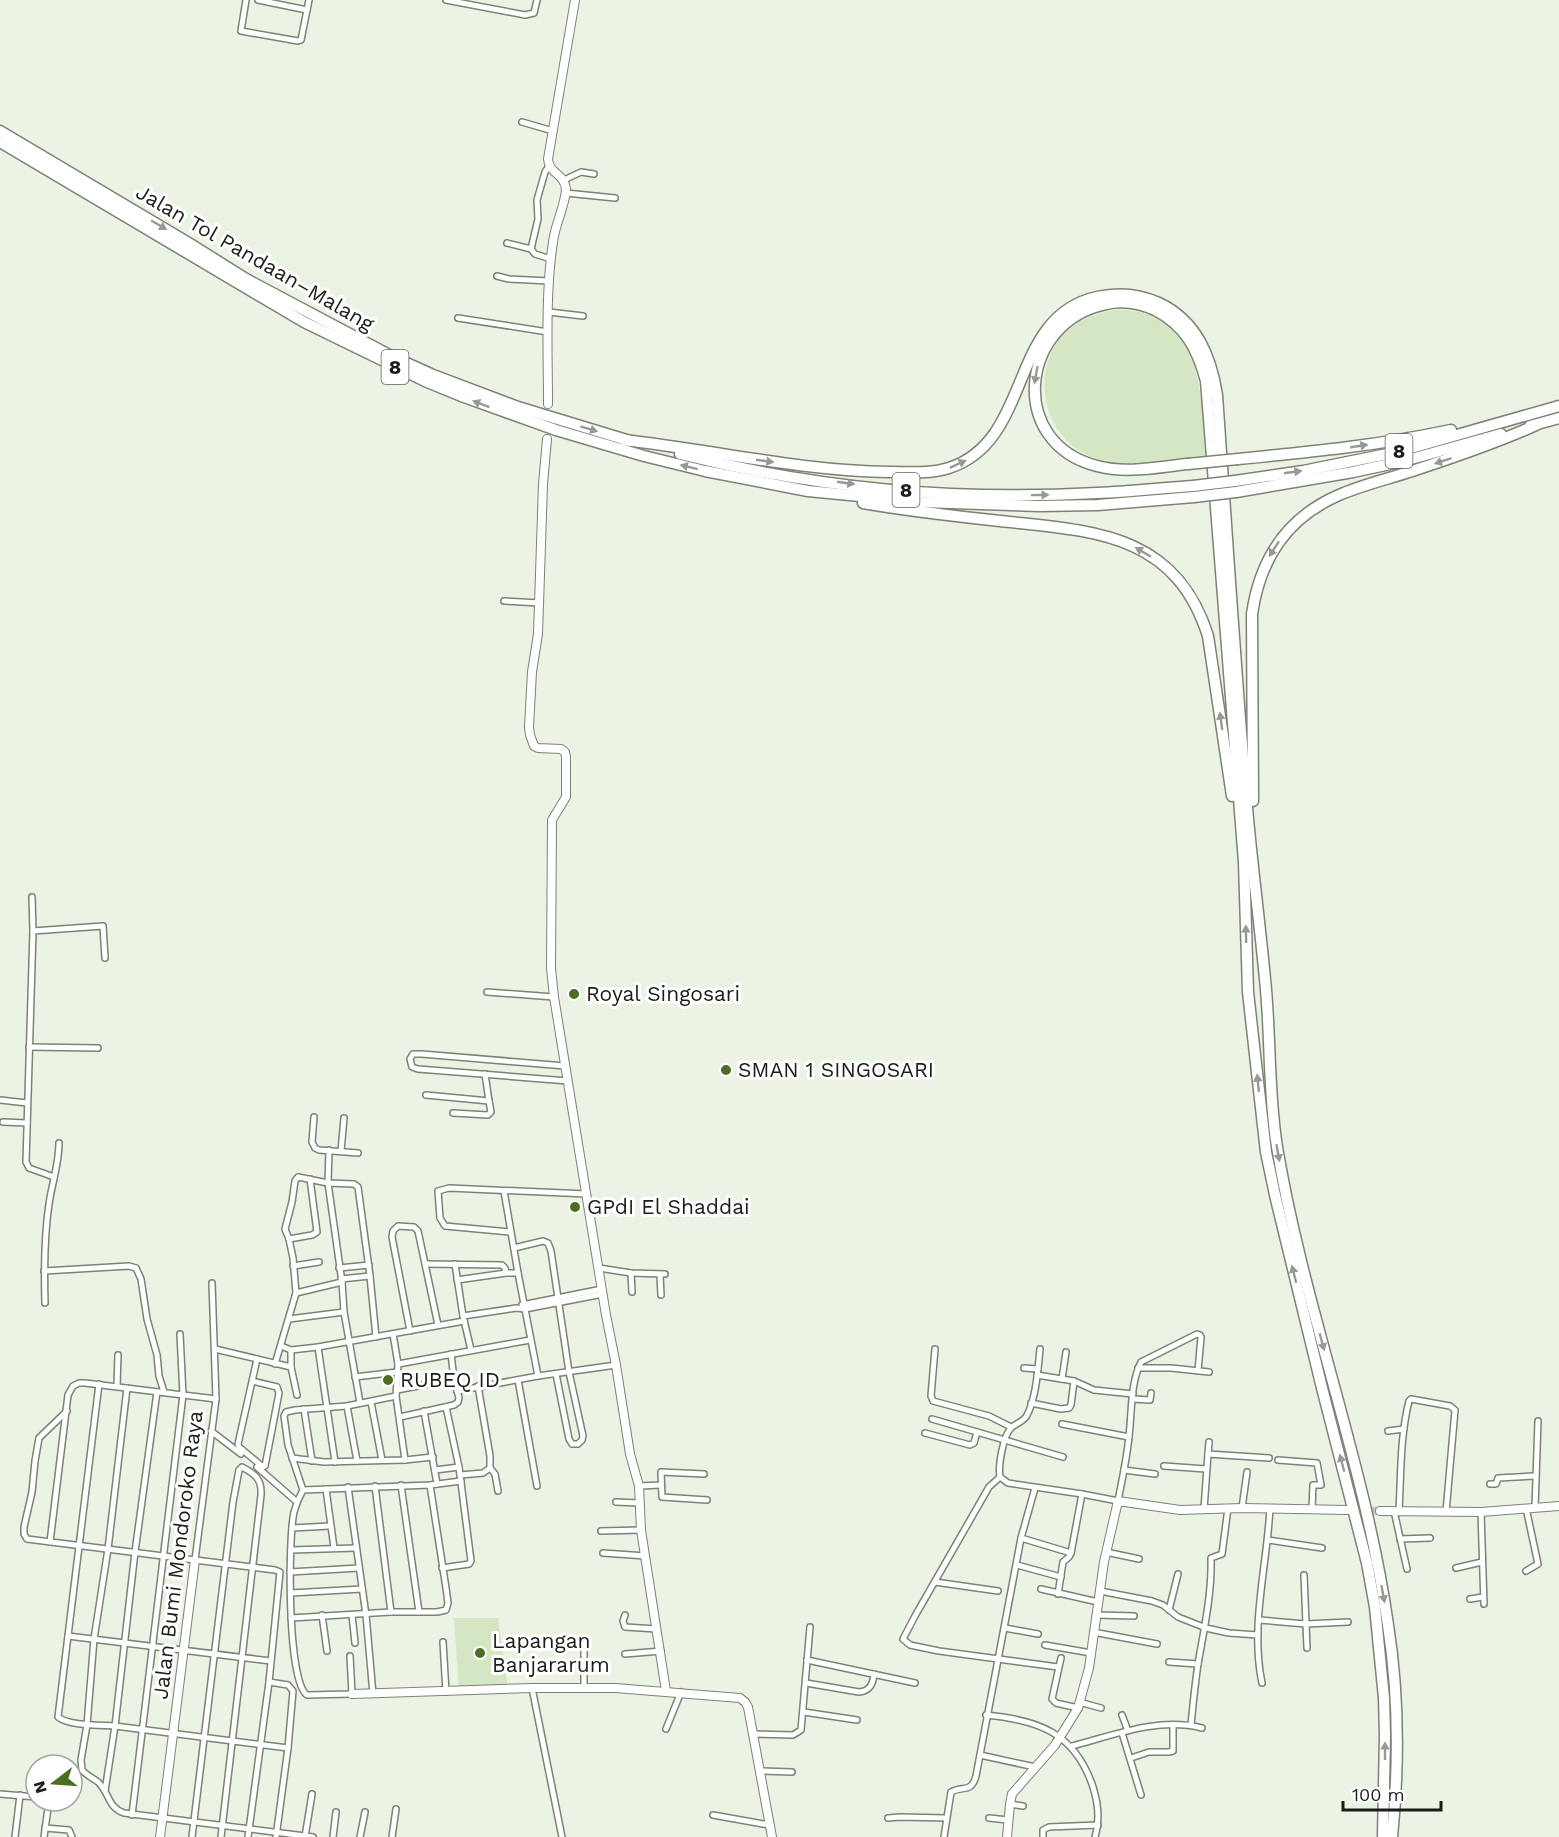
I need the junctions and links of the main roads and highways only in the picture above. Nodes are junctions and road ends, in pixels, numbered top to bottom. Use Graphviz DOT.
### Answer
graph roads {
  1 [pos="0,131"];
  2 [pos="0,142"];
  3 [pos="241,281"];
  4 [pos="1559,406"];
  5 [pos="1530,414"];
  6 [pos="1559,418"];
  7 [pos="1536,425"];
  8 [pos="624,440"];
  9 [pos="1236,486"];
  10 [pos="808,491"];
  11 [pos="1193,491"];
  12 [pos="1248,863"];
  13 [pos="1388,1833"];
  1 -- 3 [label="highway, Jalan Tol Pandaan–Malang / 8, one-way"];
  2 -- 3 [label="highway, Jalan Tol Pandaan–Malang / 8"];
  3 -- 8 [label="highway, Jalan Tol Pandaan–Malang / 8, one-way"];
  10 -- 3 [label="highway, Jalan Tol Pandaan–Malang / 8, one-way"];
  4 -- 5 [label="highway, Jalan Tol Pandaan–Malang / 8"];
  9 -- 5 [label="highway, Jalan Tol Pandaan–Malang / 8, one-way"];
  12 -- 5 [label="highway, one-way, bridge"];
  6 -- 7 [label="highway, Jalan Tol Pandaan–Malang / 8"];
  7 -- 9 [label="highway, Jalan Tol Pandaan–Malang / 8"];
  7 -- 12 [label="highway, one-way"];
  8 -- 11 [label="highway, Jalan Tol Pandaan–Malang / 8, one-way"];
  8 -- 12 [label="highway, one-way"];
  9 -- 11 [label="highway, Jalan Tol Pandaan–Malang / 8, bridge"];
  10 -- 11 [label="highway, Jalan Tol Pandaan–Malang / 8"];
  12 -- 10 [label="highway, one-way"];
  13 -- 12 [label="highway, one-way"];
  12 -- 13 [label="highway, one-way"];
}
